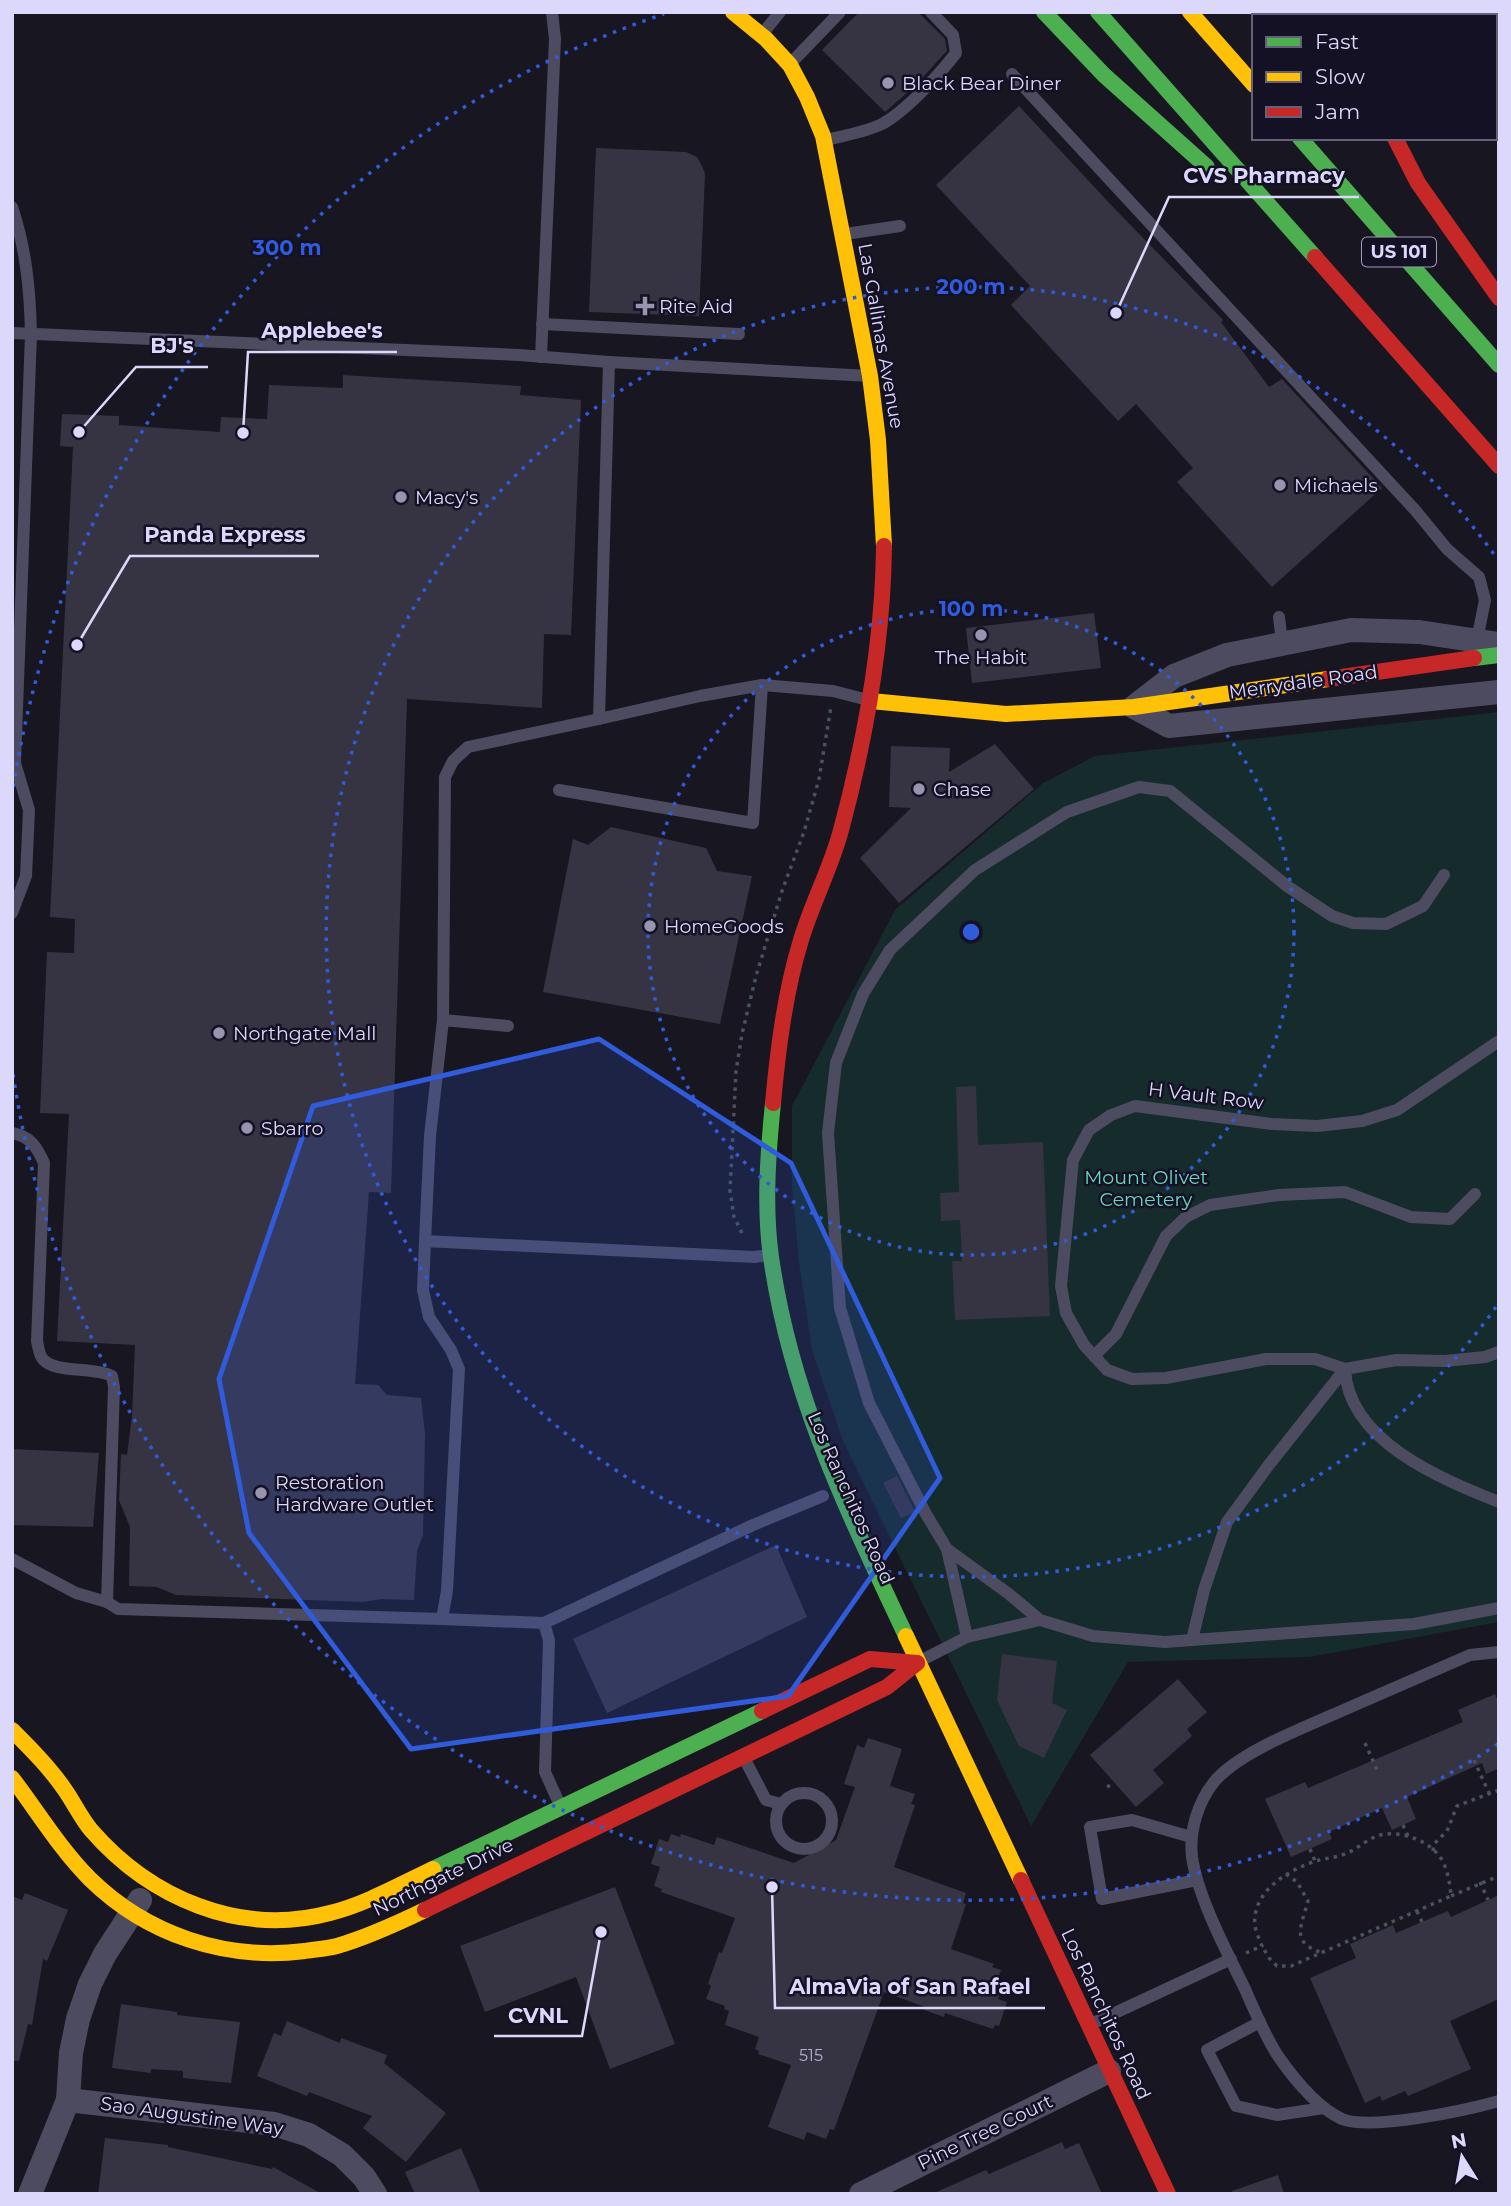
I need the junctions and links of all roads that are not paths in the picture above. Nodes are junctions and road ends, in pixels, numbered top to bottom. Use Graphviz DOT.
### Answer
graph roads {
  1 [pos="552,12"];
  2 [pos="733,12"];
  3 [pos="780,12"];
  4 [pos="839,12"];
  5 [pos="931,12"];
  6 [pos="1044,12"];
  7 [pos="1098,12"];
  8 [pos="1190,12"];
  9 [pos="762,33"];
  10 [pos="790,64"];
  11 [pos="1012,74"];
  12 [pos="1252,83"];
  13 [pos="1302,140"];
  14 [pos="1393,140"];
  15 [pos="824,141"];
  16 [pos="1216,176"];
  17 [pos="1237,194"];
  18 [pos="12,207"];
  19 [pos="900,226"];
  20 [pos="841,235"];
  21 [pos="1339,286"];
  22 [pos="1499,298"];
  23 [pos="542,324"];
  24 [pos="12,333"];
  25 [pos="31,334"];
  26 [pos="739,334"];
  27 [pos="541,357"];
  28 [pos="609,362"];
  29 [pos="1499,365"];
  30 [pos="870,376"];
  31 [pos="1499,466"];
  32 [pos="1279,617"];
  33 [pos="1282,642"];
  34 [pos="1488,642"];
  35 [pos="1499,655"];
  36 [pos="762,685"];
  37 [pos="1499,692"];
  38 [pos="1442,698"];
  39 [pos="870,701"];
  40 [pos="1134,707"];
  41 [pos="599,719"];
  42 [pos="14,763"];
  43 [pos="559,790"];
  44 [pos="1444,875"];
  45 [pos="12,913"];
  46 [pos="793,971"];
  47 [pos="443,1020"];
  48 [pos="766,1025"];
  49 [pos="508,1026"];
  50 [pos="1499,1041"];
  51 [pos="12,1133"];
  52 [pos="1475,1194"];
  53 [pos="751,1207"];
  54 [pos="425,1241"];
  55 [pos="771,1255"];
  56 [pos="755,1263"];
  57 [pos="1499,1352"];
  58 [pos="1094,1356"];
  59 [pos="1345,1369"];
  60 [pos="820,1491"];
  61 [pos="1499,1502"];
  62 [pos="830,1514"];
  63 [pos="947,1549"];
  64 [pos="12,1559"];
  65 [pos="858,1570"];
  66 [pos="107,1602"];
  67 [pos="1499,1608"];
  68 [pos="442,1619"];
  69 [pos="1040,1620"];
  70 [pos="544,1623"];
  71 [pos="967,1637"];
  72 [pos="1192,1640"];
  73 [pos="1499,1652"];
  74 [pos="917,1662"];
  75 [pos="12,1730"];
  76 [pos="744,1757"];
  77 [pos="12,1778"];
  78 [pos="781,1804"];
  79 [pos="568,1822"];
  80 [pos="1191,1837"];
  81 [pos="1197,1880"];
  82 [pos="150,1885"];
  83 [pos="132,1913"];
  84 [pos="1231,1959"];
  85 [pos="1260,2022"];
  86 [pos="1088,2025"];
  87 [pos="1109,2071"];
  88 [pos="68,2100"];
  89 [pos="1499,2101"];
  90 [pos="1324,2108"];
  91 [pos="30,2194"];
  92 [pos="375,2194"];
  93 [pos="861,2194"];
  94 [pos="1168,2194"];
  1 -- 23 [label="lane"];
  2 -- 9 [label="main road, Las Gallinas Avenue"];
  3 -- 9 [label="lane"];
  4 -- 10 [label="lane"];
  5 -- 15 [label="lane"];
  6 -- 16 [label="main road"];
  7 -- 21 [label="main road"];
  8 -- 12 [label="main road"];
  9 -- 10 [label="main road, Las Gallinas Avenue"];
  10 -- 15 [label="main road, Las Gallinas Avenue"];
  11 -- 34 [label="lane"];
  13 -- 29 [label="main road, US 101"];
  14 -- 22 [label="main road"];
  15 -- 20 [label="main road, Las Gallinas Avenue"];
  17 -- 21 [label="main road"];
  18 -- 25 [label="lane"];
  19 -- 20 [label="lane"];
  20 -- 30 [label="main road, Las Gallinas Avenue"];
  21 -- 31 [label="main road"];
  23 -- 26 [label="lane"];
  23 -- 27 [label="lane"];
  24 -- 25 [label="lane"];
  25 -- 27 [label="lane"];
  25 -- 42 [label="lane"];
  27 -- 28 [label="lane"];
  28 -- 30 [label="lane"];
  28 -- 41 [label="lane"];
  30 -- 39 [label="main road, Las Gallinas Avenue"];
  32 -- 33 [label="lane"];
  33 -- 34 [label="street, Merrydale Road"];
  33 -- 40 [label="street, Merrydale Road"];
  34 -- 38 [label="street"];
  35 -- 40 [label="main road, Merrydale Road, bridge"];
  36 -- 39 [label="lane"];
  36 -- 41 [label="lane"];
  36 -- 43 [label="lane"];
  37 -- 38 [label="street, Merrydale Road"];
  38 -- 40 [label="street, Merrydale Road"];
  39 -- 40 [label="main road, Merrydale Road"];
  39 -- 46 [label="main road, Los Ranchitos Road"];
  41 -- 47 [label="lane"];
  42 -- 45 [label="lane"];
  44 -- 63 [label="lane"];
  46 -- 48 [label="main road, Los Ranchitos Road"];
  46 -- 55 [label="main road, Los Ranchitos Road"];
  47 -- 49 [label="lane"];
  47 -- 54 [label="lane"];
  50 -- 58 [label="lane, H Vault Row"];
  51 -- 66 [label="lane"];
  52 -- 58 [label="lane"];
  53 -- 56 [label="main road"];
  54 -- 56 [label="lane"];
  54 -- 68 [label="lane"];
  55 -- 56 [label="lane"];
  55 -- 74 [label="main road, Los Ranchitos Road"];
  57 -- 59 [label="lane"];
  58 -- 59 [label="lane"];
  59 -- 61 [label="lane"];
  59 -- 72 [label="lane"];
  60 -- 62 [label="main road, Los Ranchitos Road"];
  60 -- 70 [label="lane"];
  63 -- 69 [label="lane"];
  63 -- 71 [label="lane"];
  64 -- 66 [label="lane"];
  65 -- 74 [label="main road, Los Ranchitos Road"];
  66 -- 68 [label="lane"];
  67 -- 72 [label="lane"];
  68 -- 70 [label="lane"];
  69 -- 71 [label="lane, Northgate Drive"];
  69 -- 72 [label="lane"];
  70 -- 79 [label="lane"];
  71 -- 74 [label="lane, Northgate Drive"];
  73 -- 80 [label="lane"];
  74 -- 76 [label="main road, Northgate Drive"];
  74 -- 79 [label="main road, Northgate Drive"];
  74 -- 86 [label="main road, Los Ranchitos Road"];
  75 -- 82 [label="main road, Northgate Drive"];
  76 -- 78 [label="lane"];
  76 -- 79 [label="main road, Northgate Drive"];
  77 -- 83 [label="main road, Northgate Drive"];
  78 -- 78 [label="lane"];
  79 -- 82 [label="main road, Northgate Drive"];
  79 -- 83 [label="main road, Northgate Drive"];
  80 -- 81 [label="lane"];
  80 -- 81 [label="lane"];
  81 -- 84 [label="lane"];
  82 -- 83 [label="street"];
  83 -- 88 [label="street"];
  84 -- 85 [label="lane"];
  84 -- 86 [label="lane"];
  85 -- 90 [label="lane"];
  85 -- 90 [label="lane"];
  86 -- 87 [label="main road, Los Ranchitos Road"];
  87 -- 93 [label="street, Pine Tree Court"];
  87 -- 94 [label="main road, Los Ranchitos Road"];
  88 -- 91 [label="street"];
  88 -- 92 [label="street, Sao Augustine Way"];
  89 -- 90 [label="lane"];
}
